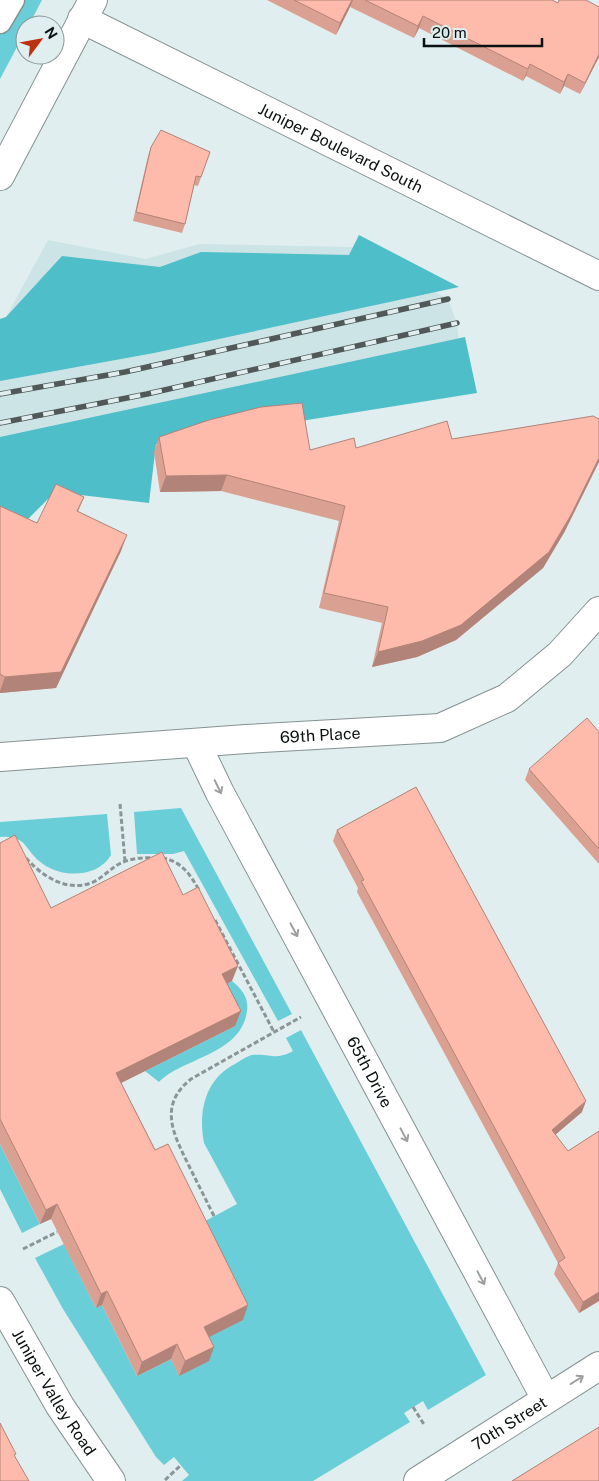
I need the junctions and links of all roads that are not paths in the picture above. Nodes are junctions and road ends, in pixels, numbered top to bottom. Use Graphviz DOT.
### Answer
graph roads {
  1 [pos="13,0"];
  2 [pos="88,10"];
  3 [pos="0,22"];
  4 [pos="0,176"];
  5 [pos="599,276"];
  6 [pos="599,611"];
  7 [pos="196,743"];
  8 [pos="0,757"];
  9 [pos="0,1301"];
  10 [pos="599,1366"];
  11 [pos="546,1400"];
  12 [pos="111,1481"];
  13 [pos="418,1481"];
  1 -- 3 [label="lane"];
  2 -- 4 [label="street"];
  2 -- 5 [label="street, Juniper Boulevard South"];
  6 -- 7 [label="street, 69th Place"];
  7 -- 8 [label="street, 69th Place"];
  7 -- 11 [label="street, 65th Drive, one-way"];
  9 -- 12 [label="street, Juniper Valley Road"];
  11 -- 10 [label="street, 70th Street, one-way"];
  11 -- 13 [label="street, 70th Street"];
}
